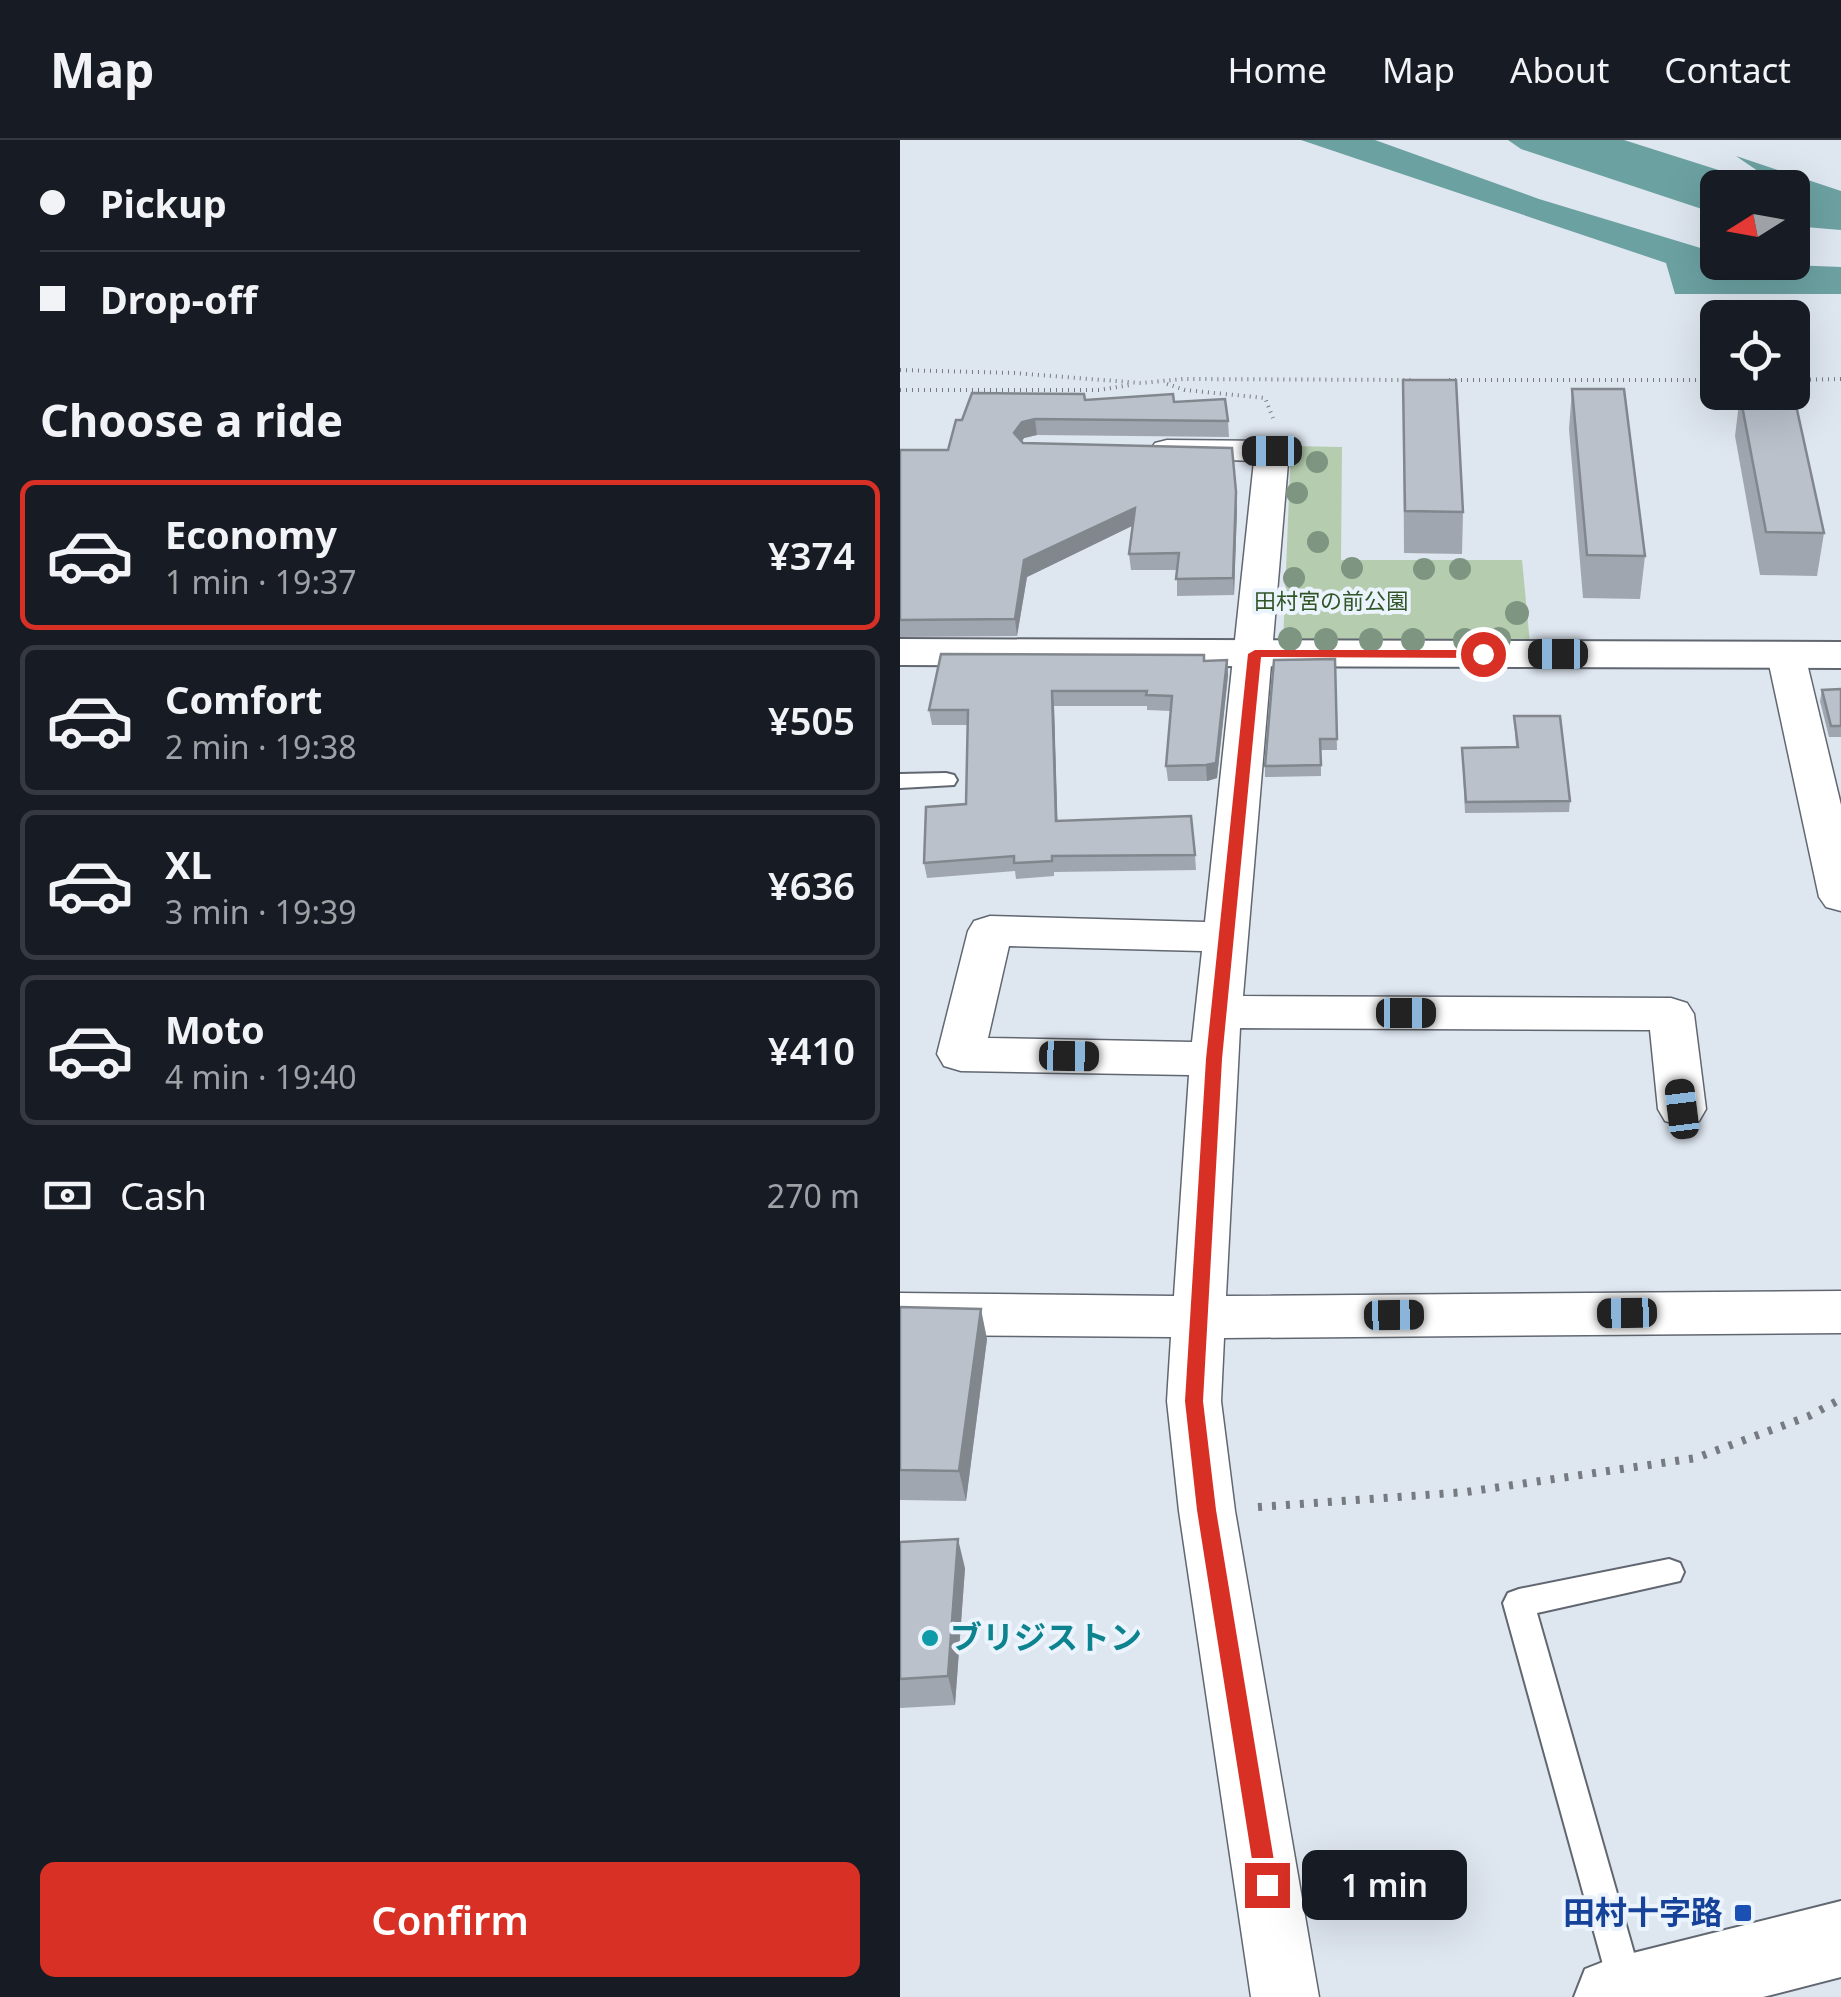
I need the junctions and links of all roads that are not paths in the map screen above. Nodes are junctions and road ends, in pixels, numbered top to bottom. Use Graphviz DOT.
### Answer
graph roads {
  1 [pos="1135,450"];
  2 [pos="900,652"];
  3 [pos="1255,654"];
  4 [pos="1786,655"];
  5 [pos="1841,655"];
  6 [pos="1825,761"];
  7 [pos="946,780"];
  8 [pos="900,781"];
  9 [pos="1841,898"];
  10 [pos="1226,937"];
  11 [pos="1216,1036"];
  12 [pos="1682,1109"];
  13 [pos="1841,1312"];
  14 [pos="900,1314"];
  15 [pos="1200,1318"];
  16 [pos="1669,1572"];
  17 [pos="1841,1939"];
  18 [pos="1620,1995"];
  19 [pos="1286,1997"];
  1 -- 3 [label="street"];
  2 -- 3 [label="street"];
  3 -- 4 [label="street"];
  3 -- 10 [label="street"];
  4 -- 5 [label="street"];
  4 -- 6 [label="street"];
  6 -- 9 [label="street"];
  7 -- 8 [label="lane"];
  10 -- 11 [label="street"];
  10 -- 11 [label="street"];
  11 -- 12 [label="street"];
  11 -- 15 [label="street"];
  13 -- 15 [label="street"];
  14 -- 15 [label="street"];
  15 -- 19 [label="street"];
  16 -- 18 [label="lane"];
  17 -- 18 [label="street"];
}
